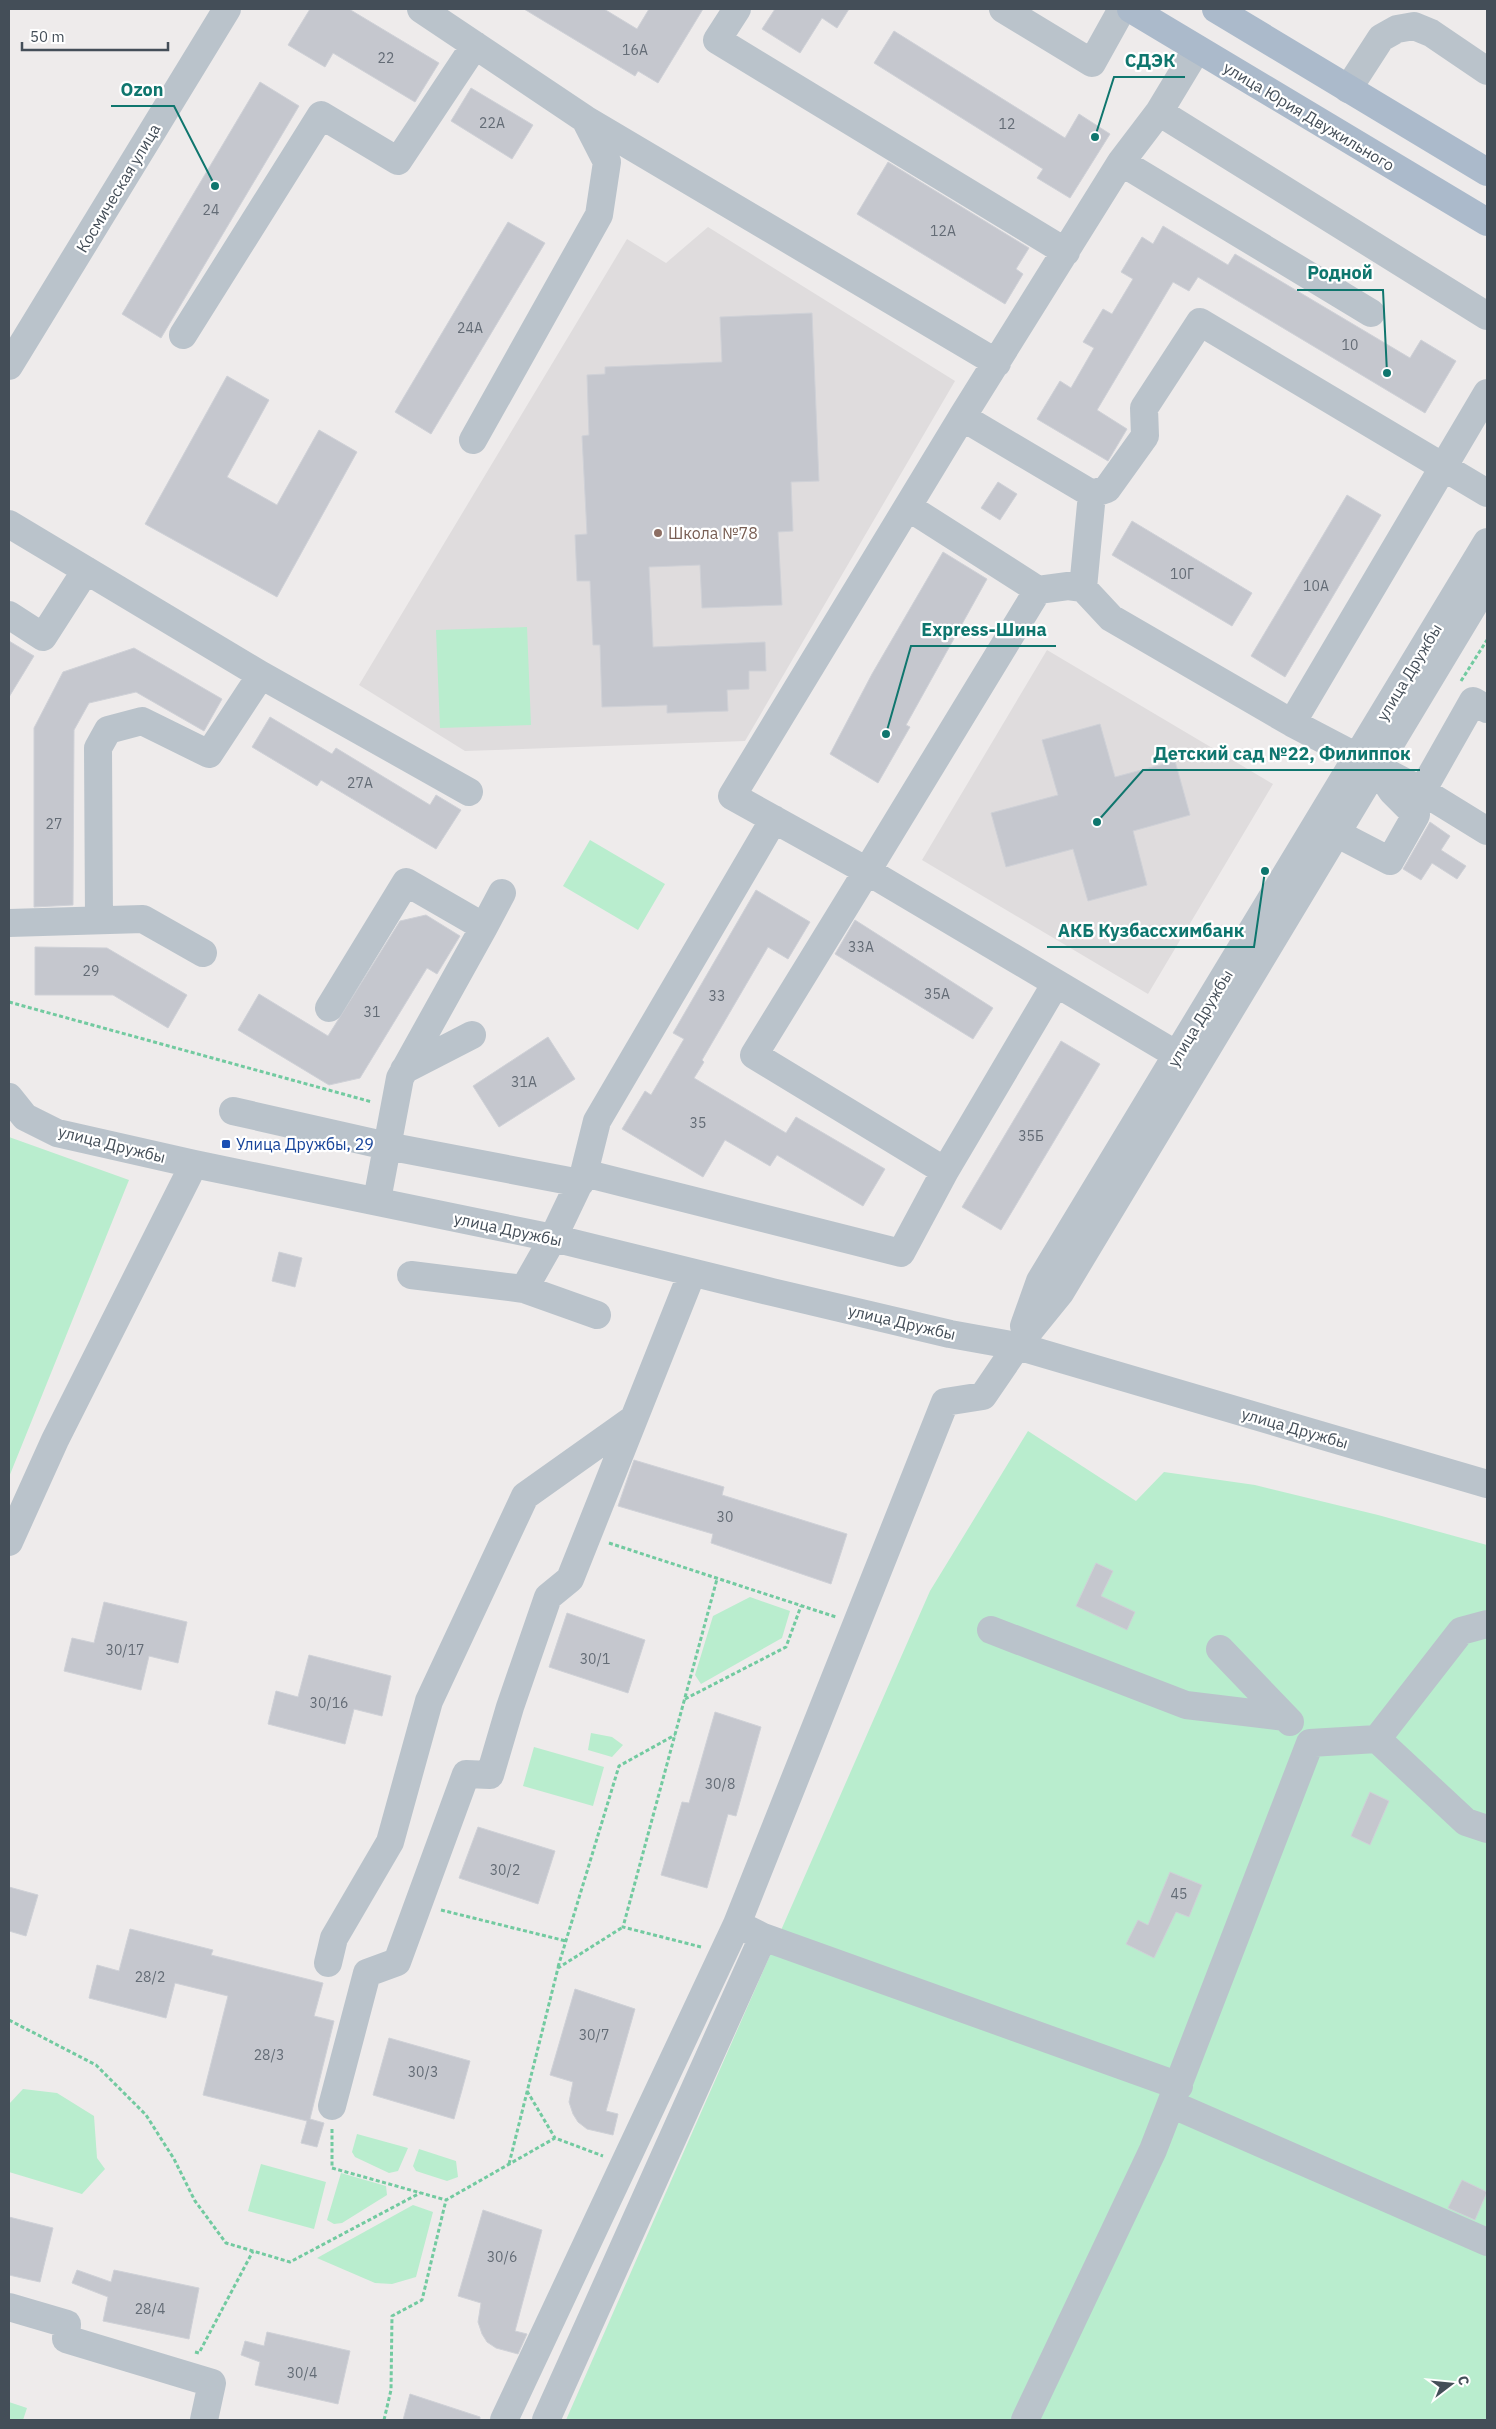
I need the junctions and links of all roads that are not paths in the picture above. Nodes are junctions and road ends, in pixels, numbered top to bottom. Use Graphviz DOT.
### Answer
graph roads {
  1 [pos="227,9"];
  2 [pos="421,9"];
  3 [pos="737,9"];
  4 [pos="1003,9"];
  5 [pos="1122,9"];
  6 [pos="1131,9"];
  7 [pos="1216,9"];
  8 [pos="475,45"];
  9 [pos="1197,49"];
  10 [pos="1487,71"];
  11 [pos="1348,89"];
  12 [pos="1159,112"];
  13 [pos="585,119"];
  14 [pos="1121,162"];
  15 [pos="1487,172"];
  16 [pos="1487,222"];
  17 [pos="1066,252"];
  18 [pos="1371,313"];
  19 [pos="1487,316"];
  20 [pos="183,335"];
  21 [pos="997,362"];
  22 [pos="9,366"];
  23 [pos="1487,393"];
  24 [pos="962,418"];
  25 [pos="473,440"];
  26 [pos="1441,468"];
  27 [pos="1487,493"];
  28 [pos="1092,494"];
  29 [pos="908,507"];
  30 [pos="9,524"];
  31 [pos="1487,542"];
  32 [pos="86,570"];
  33 [pos="1487,583"];
  34 [pos="1083,588"];
  35 [pos="1038,590"];
  36 [pos="9,615"];
  37 [pos="261,676"];
  38 [pos="1487,709"];
  39 [pos="1292,722"];
  40 [pos="1367,762"];
  41 [pos="1422,791"];
  42 [pos="469,792"];
  43 [pos="774,819"];
  44 [pos="1487,831"];
  45 [pos="1336,833"];
  46 [pos="867,871"];
  47 [pos="502,893"];
  48 [pos="98,920"];
  49 [pos="9,923"];
  50 [pos="484,927"];
  51 [pos="203,954"];
  52 [pos="1056,983"];
  53 [pos="329,1008"];
  54 [pos="472,1035"];
  55 [pos="1177,1055"];
  56 [pos="404,1070"];
  57 [pos="9,1097"];
  58 [pos="233,1111"];
  59 [pos="387,1146"];
  60 [pos="194,1164"];
  61 [pos="945,1172"];
  62 [pos="582,1178"];
  63 [pos="377,1200"];
  64 [pos="553,1238"];
  65 [pos="692,1273"];
  66 [pos="411,1275"];
  67 [pos="524,1290"];
  68 [pos="597,1316"];
  69 [pos="1017,1346"];
  70 [pos="632,1420"];
  71 [pos="1487,1484"];
  72 [pos="9,1542"];
  73 [pos="1487,1624"];
  74 [pos="991,1630"];
  75 [pos="1220,1649"];
  76 [pos="1285,1717"];
  77 [pos="1377,1739"];
  78 [pos="1310,1744"];
  79 [pos="1487,1830"];
  80 [pos="737,1924"];
  81 [pos="763,1937"];
  82 [pos="328,1963"];
  83 [pos="1175,2095"];
  84 [pos="332,2106"];
  85 [pos="1487,2242"];
  86 [pos="9,2307"];
  87 [pos="204,2420"];
  88 [pos="504,2420"];
  89 [pos="546,2420"];
  90 [pos="1025,2420"];
  1 -- 22 [label="street, Космическая улица"];
  2 -- 8 [label="street"];
  3 -- 17 [label="street"];
  4 -- 5 [label="street"];
  6 -- 9 [label="main road, улица Юрия Двужильного"];
  7 -- 11 [label="main road"];
  8 -- 13 [label="street"];
  8 -- 20 [label="street"];
  9 -- 12 [label="street"];
  9 -- 16 [label="main road, улица Юрия Двужильного"];
  10 -- 11 [label="street"];
  11 -- 15 [label="main road"];
  12 -- 14 [label="street"];
  12 -- 19 [label="street"];
  13 -- 21 [label="street"];
  13 -- 25 [label="street"];
  14 -- 17 [label="street"];
  14 -- 18 [label="street"];
  17 -- 21 [label="street"];
  21 -- 24 [label="street"];
  23 -- 26 [label="street"];
  24 -- 28 [label="street"];
  24 -- 29 [label="street"];
  26 -- 27 [label="street"];
  26 -- 28 [label="street"];
  26 -- 39 [label="street"];
  28 -- 34 [label="street"];
  29 -- 35 [label="street"];
  29 -- 43 [label="street"];
  30 -- 32 [label="street"];
  31 -- 40 [label="street, улица Дружбы"];
  32 -- 36 [label="street"];
  32 -- 37 [label="street"];
  33 -- 40 [label="street, улица Дружбы"];
  34 -- 35 [label="street"];
  34 -- 39 [label="street"];
  35 -- 46 [label="street"];
  37 -- 42 [label="street"];
  37 -- 48 [label="street"];
  38 -- 41 [label="street"];
  39 -- 40 [label="street"];
  40 -- 41 [label="street"];
  40 -- 45 [label="street, улица Дружбы"];
  40 -- 45 [label="street"];
  40 -- 55 [label="street, улица Дружбы"];
  41 -- 44 [label="street"];
  43 -- 46 [label="street"];
  43 -- 62 [label="street"];
  45 -- 69 [label="street, улица Дружбы"];
  46 -- 52 [label="street"];
  46 -- 61 [label="street"];
  47 -- 50 [label="street"];
  48 -- 49 [label="street"];
  48 -- 51 [label="street"];
  50 -- 53 [label="street"];
  50 -- 56 [label="street"];
  52 -- 55 [label="street"];
  52 -- 61 [label="street"];
  54 -- 56 [label="street"];
  55 -- 69 [label="street, улица Дружбы"];
  56 -- 59 [label="street"];
  57 -- 60 [label="street, улица Дружбы"];
  58 -- 59 [label="street"];
  59 -- 62 [label="street"];
  59 -- 63 [label="street"];
  60 -- 63 [label="street, улица Дружбы"];
  60 -- 72 [label="street"];
  61 -- 62 [label="street"];
  62 -- 64 [label="street"];
  63 -- 64 [label="street, улица Дружбы"];
  64 -- 65 [label="street, улица Дружбы"];
  64 -- 67 [label="street"];
  65 -- 69 [label="street, улица Дружбы"];
  65 -- 70 [label="street"];
  66 -- 67 [label="street"];
  67 -- 68 [label="street"];
  69 -- 71 [label="street, улица Дружбы"];
  69 -- 80 [label="street"];
  70 -- 82 [label="street"];
  70 -- 84 [label="street"];
  73 -- 77 [label="street"];
  74 -- 76 [label="street"];
  75 -- 76 [label="street"];
  76 -- 78 [label="street"];
  77 -- 78 [label="street"];
  77 -- 79 [label="street"];
  78 -- 83 [label="street"];
  80 -- 81 [label="street"];
  80 -- 88 [label="street"];
  81 -- 83 [label="street"];
  81 -- 89 [label="street"];
  83 -- 85 [label="street"];
  83 -- 90 [label="street"];
  86 -- 87 [label="street"];
}
